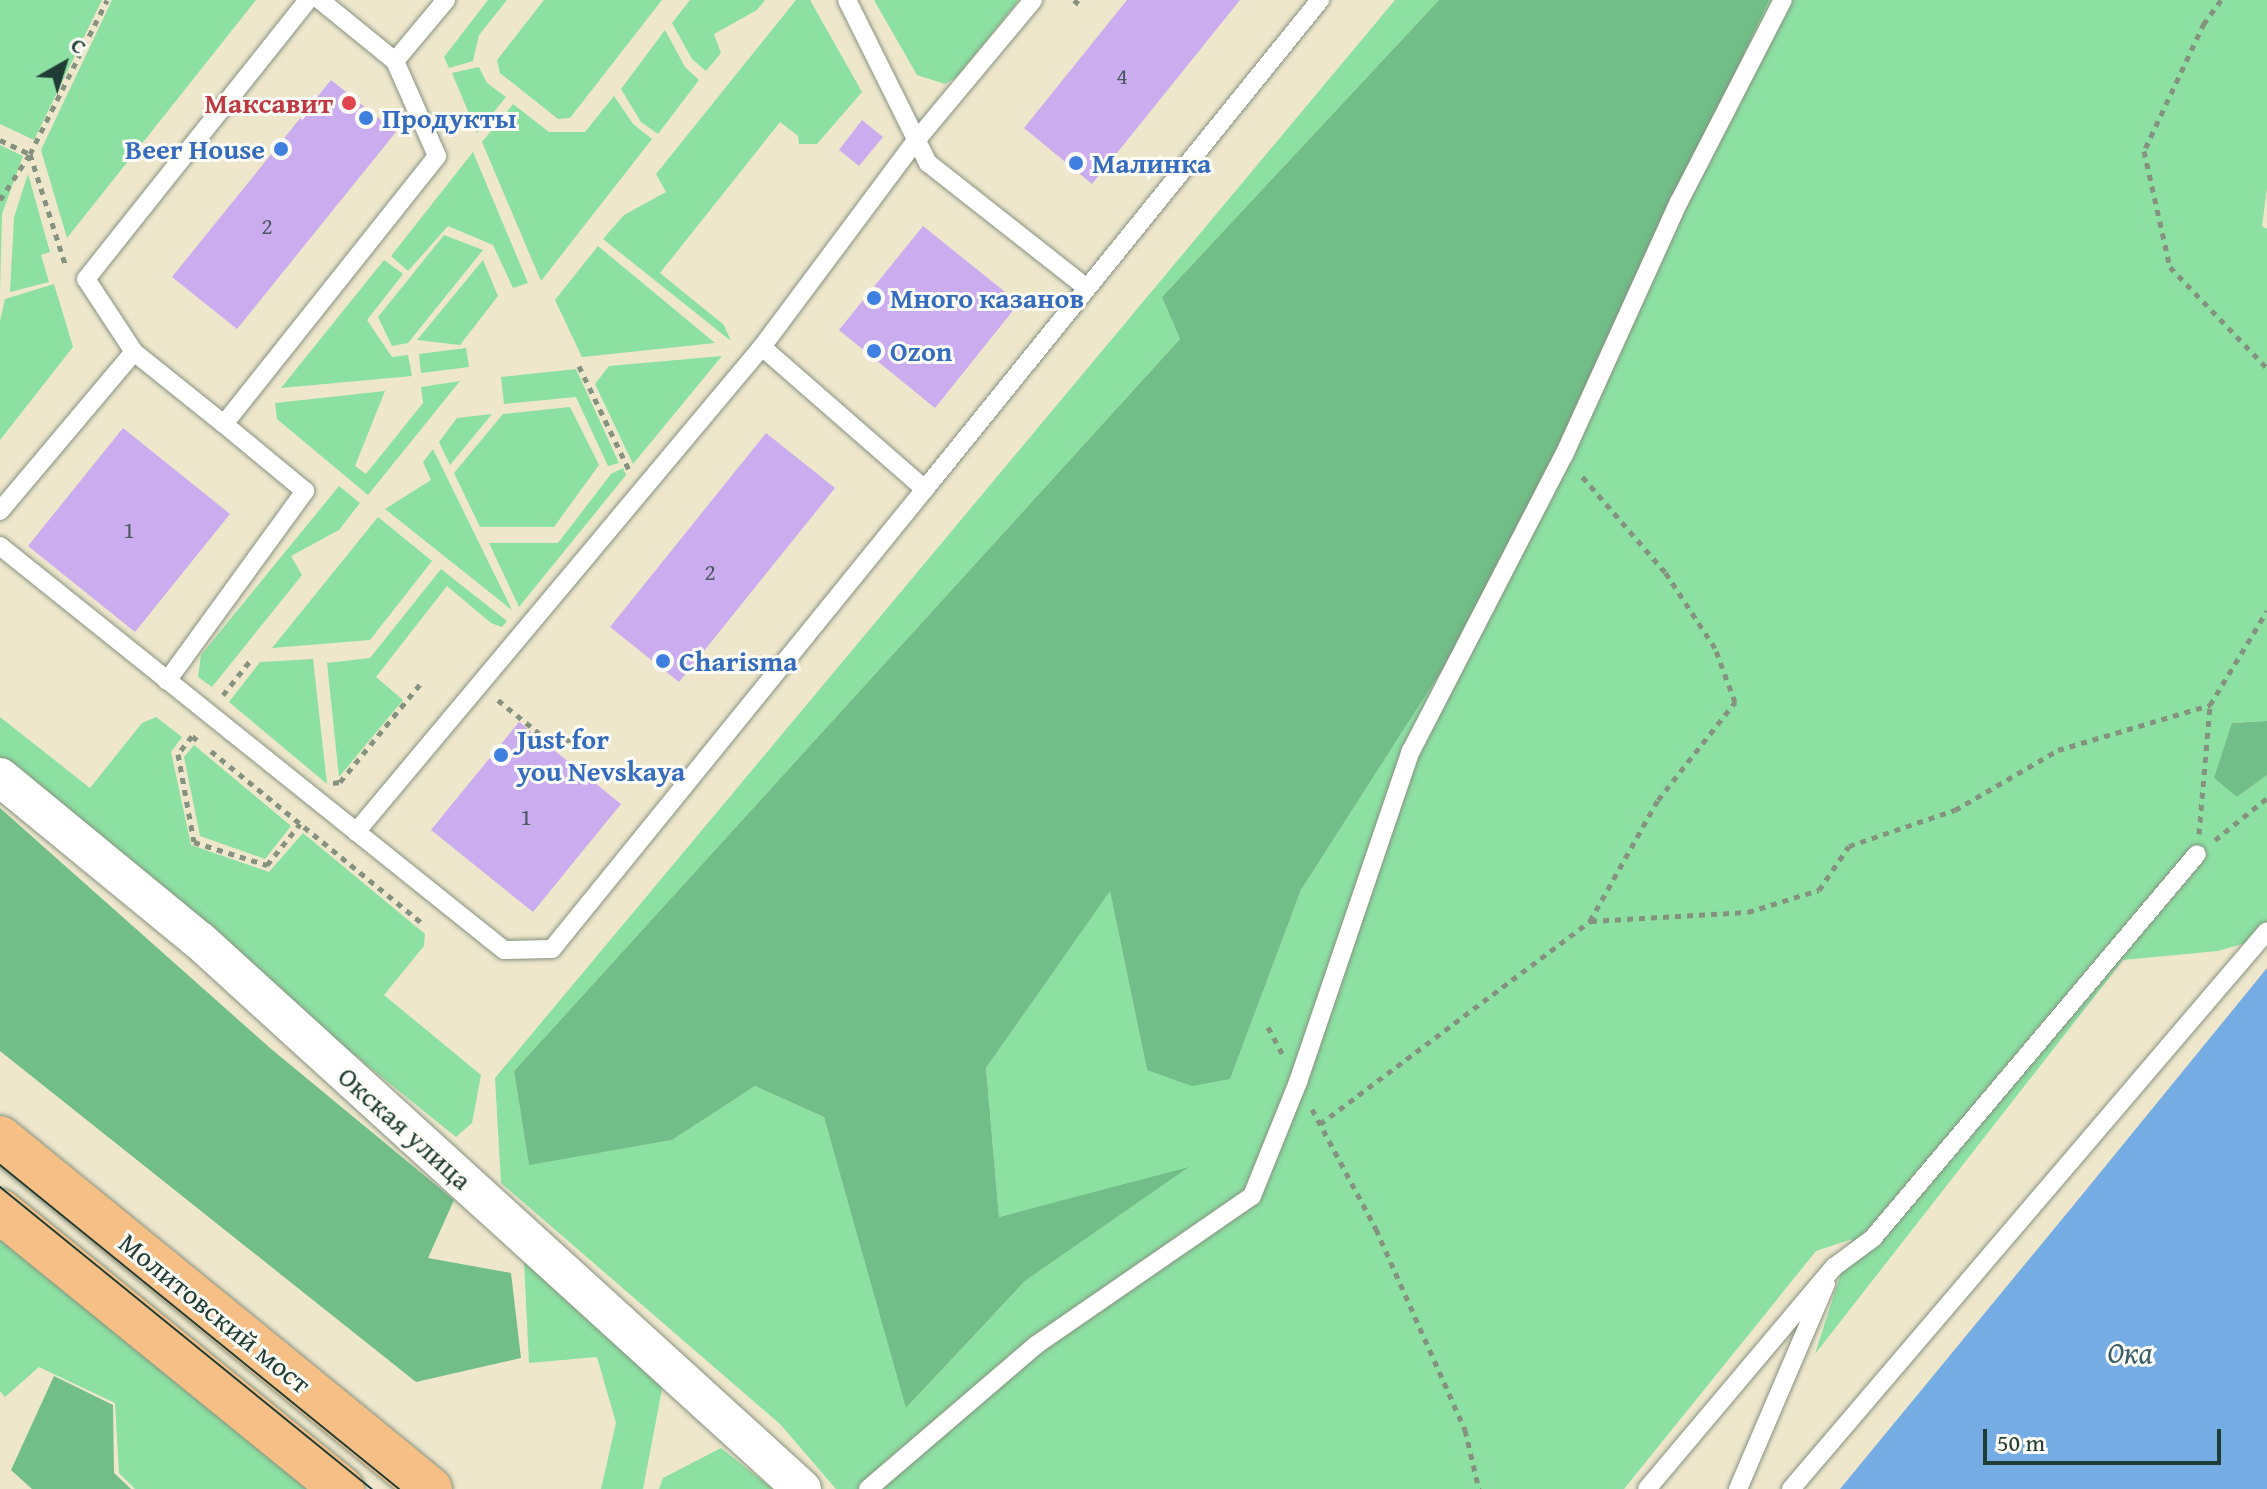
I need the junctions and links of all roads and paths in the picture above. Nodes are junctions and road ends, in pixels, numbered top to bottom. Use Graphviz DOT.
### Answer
graph roads {
  1 [pos="107,0"];
  2 [pos="308,0"];
  3 [pos="320,0"];
  4 [pos="446,0"];
  5 [pos="847,0"];
  6 [pos="1033,0"];
  7 [pos="1074,0"];
  8 [pos="1320,0"];
  9 [pos="1783,0"];
  10 [pos="2221,0"];
  11 [pos="1080,5"];
  12 [pos="395,61"];
  13 [pos="0,140"];
  14 [pos="914,143"];
  15 [pos="30,154"];
  16 [pos="0,200"];
  17 [pos="69,274"];
  18 [pos="1087,288"];
  19 [pos="762,347"];
  20 [pos="134,352"];
  21 [pos="579,366"];
  22 [pos="2267,368"];
  23 [pos="224,424"];
  24 [pos="1564,455"];
  25 [pos="632,477"];
  26 [pos="925,489"];
  27 [pos="0,511"];
  28 [pos="0,546"];
  29 [pos="2267,611"];
  30 [pos="167,681"];
  31 [pos="421,683"];
  32 [pos="497,699"];
  33 [pos="2210,705"];
  34 [pos="586,734"];
  35 [pos="0,777"];
  36 [pos="334,783"];
  37 [pos="2267,798"];
  38 [pos="300,824"];
  39 [pos="356,832"];
  40 [pos="2197,854"];
  41 [pos="1590,921"];
  42 [pos="421,922"];
  43 [pos="2267,931"];
  44 [pos="1268,1027"];
  45 [pos="1298,1082"];
  46 [pos="1320,1124"];
  47 [pos="0,1138"];
  48 [pos="0,1211"];
  49 [pos="1834,1267"];
  50 [pos="342,1489"];
  51 [pos="430,1489"];
  52 [pos="802,1489"];
  53 [pos="868,1489"];
  54 [pos="1479,1489"];
  55 [pos="1647,1489"];
  56 [pos="1738,1489"];
  57 [pos="1791,1489"];
  1 -- 15 [label="path"];
  2 -- 20 [label="lane"];
  3 -- 12 [label="lane"];
  4 -- 12 [label="lane"];
  5 -- 14 [label="lane"];
  6 -- 14 [label="lane"];
  7 -- 11 [label="path"];
  8 -- 18 [label="lane"];
  9 -- 24 [label="lane"];
  10 -- 22 [label="path"];
  12 -- 23 [label="lane"];
  13 -- 15 [label="path"];
  14 -- 18 [label="lane"];
  14 -- 19 [label="lane"];
  15 -- 16 [label="path"];
  15 -- 17 [label="path"];
  18 -- 26 [label="lane"];
  19 -- 26 [label="lane"];
  19 -- 39 [label="lane"];
  20 -- 23 [label="lane"];
  20 -- 27 [label="lane"];
  21 -- 25 [label="path"];
  23 -- 30 [label="lane"];
  24 -- 41 [label="path"];
  24 -- 45 [label="lane"];
  26 -- 39 [label="lane"];
  28 -- 30 [label="lane"];
  29 -- 33 [label="path"];
  30 -- 39 [label="lane"];
  31 -- 36 [label="path"];
  32 -- 34 [label="path"];
  33 -- 40 [label="path"];
  33 -- 41 [label="path"];
  35 -- 52 [label="street, Окская улица"];
  37 -- 40 [label="path"];
  38 -- 38 [label="path"];
  38 -- 42 [label="path"];
  40 -- 49 [label="lane"];
  41 -- 46 [label="path"];
  43 -- 57 [label="lane"];
  44 -- 45 [label="path"];
  45 -- 46 [label="path"];
  45 -- 53 [label="lane"];
  46 -- 54 [label="path"];
  47 -- 51 [label="main road, Молитовский мост"];
  48 -- 50 [label="main road, Молитовский мост"];
  49 -- 55 [label="lane"];
  49 -- 56 [label="lane"];
}
